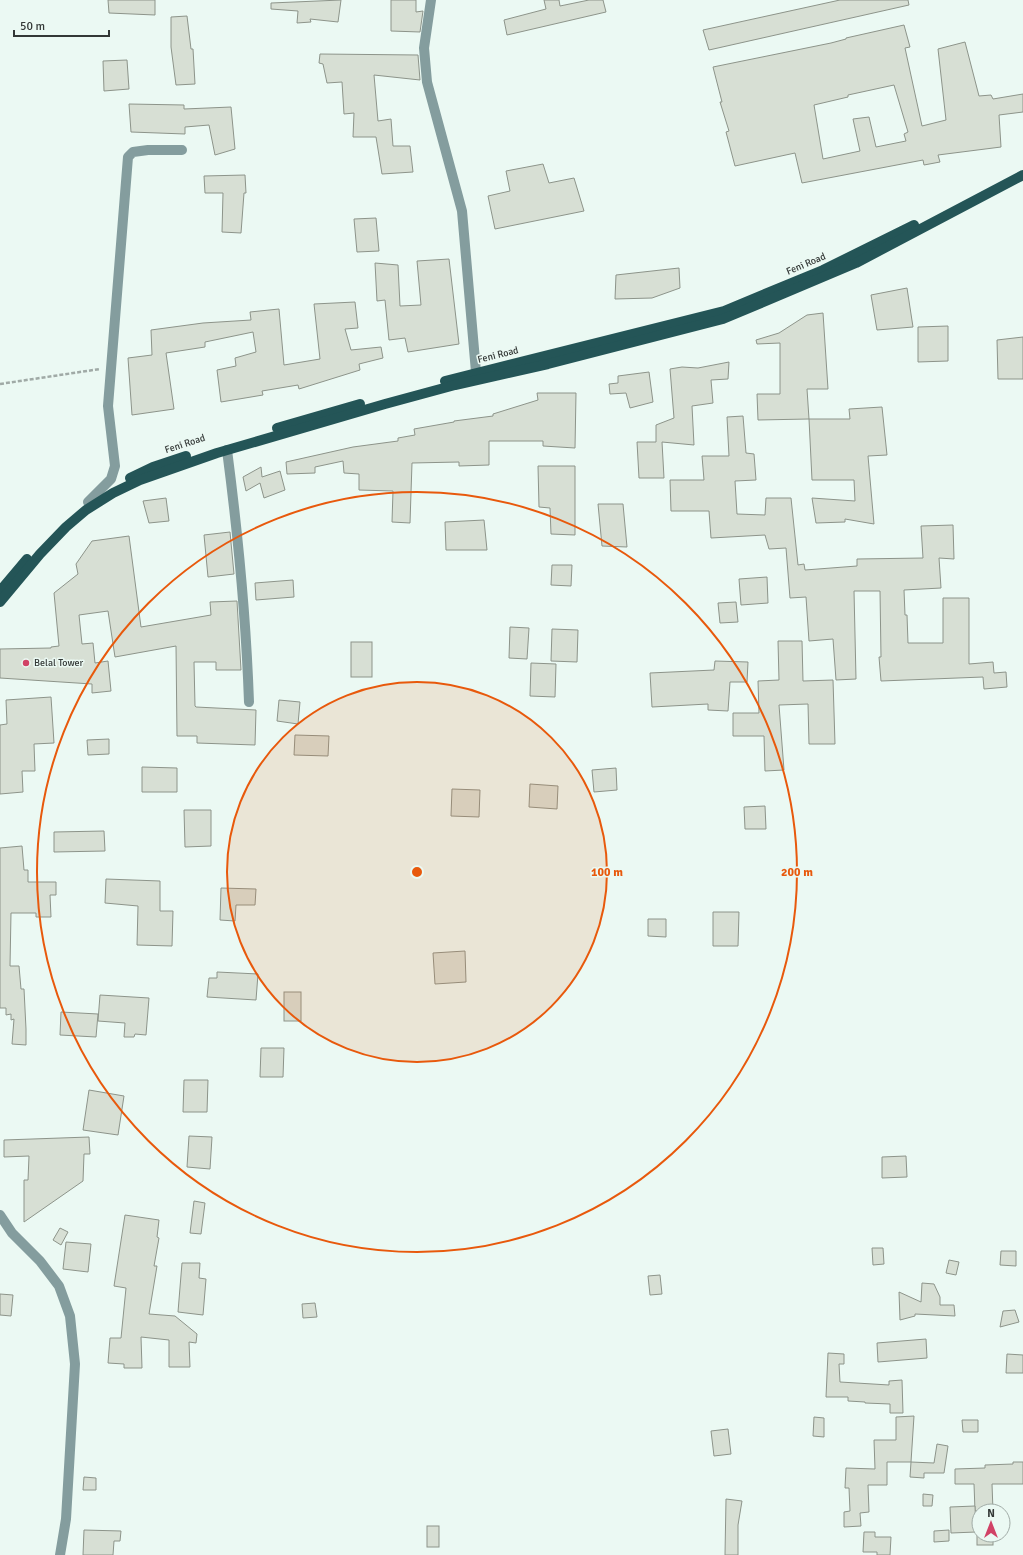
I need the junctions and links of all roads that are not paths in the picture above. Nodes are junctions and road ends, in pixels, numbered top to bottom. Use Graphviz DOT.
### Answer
graph roads {
  1 [pos="431,0"];
  2 [pos="182,150"];
  3 [pos="1023,169"];
  4 [pos="1023,175"];
  5 [pos="476,372"];
  6 [pos="227,450"];
  7 [pos="88,502"];
  8 [pos="0,591"];
  9 [pos="0,602"];
  10 [pos="249,702"];
  11 [pos="0,1215"];
  12 [pos="0,1225"];
  13 [pos="12,1233"];
  14 [pos="60,1555"];
  1 -- 5 [label="street"];
  2 -- 7 [label="street"];
  3 -- 5 [label="main road, Feni Road"];
  4 -- 6 [label="main road"];
  5 -- 7 [label="main road, Feni Road"];
  6 -- 9 [label="main road"];
  6 -- 10 [label="street"];
  7 -- 8 [label="main road, Feni Road"];
  11 -- 13 [label="street"];
  12 -- 13 [label="street"];
  13 -- 14 [label="street"];
}
